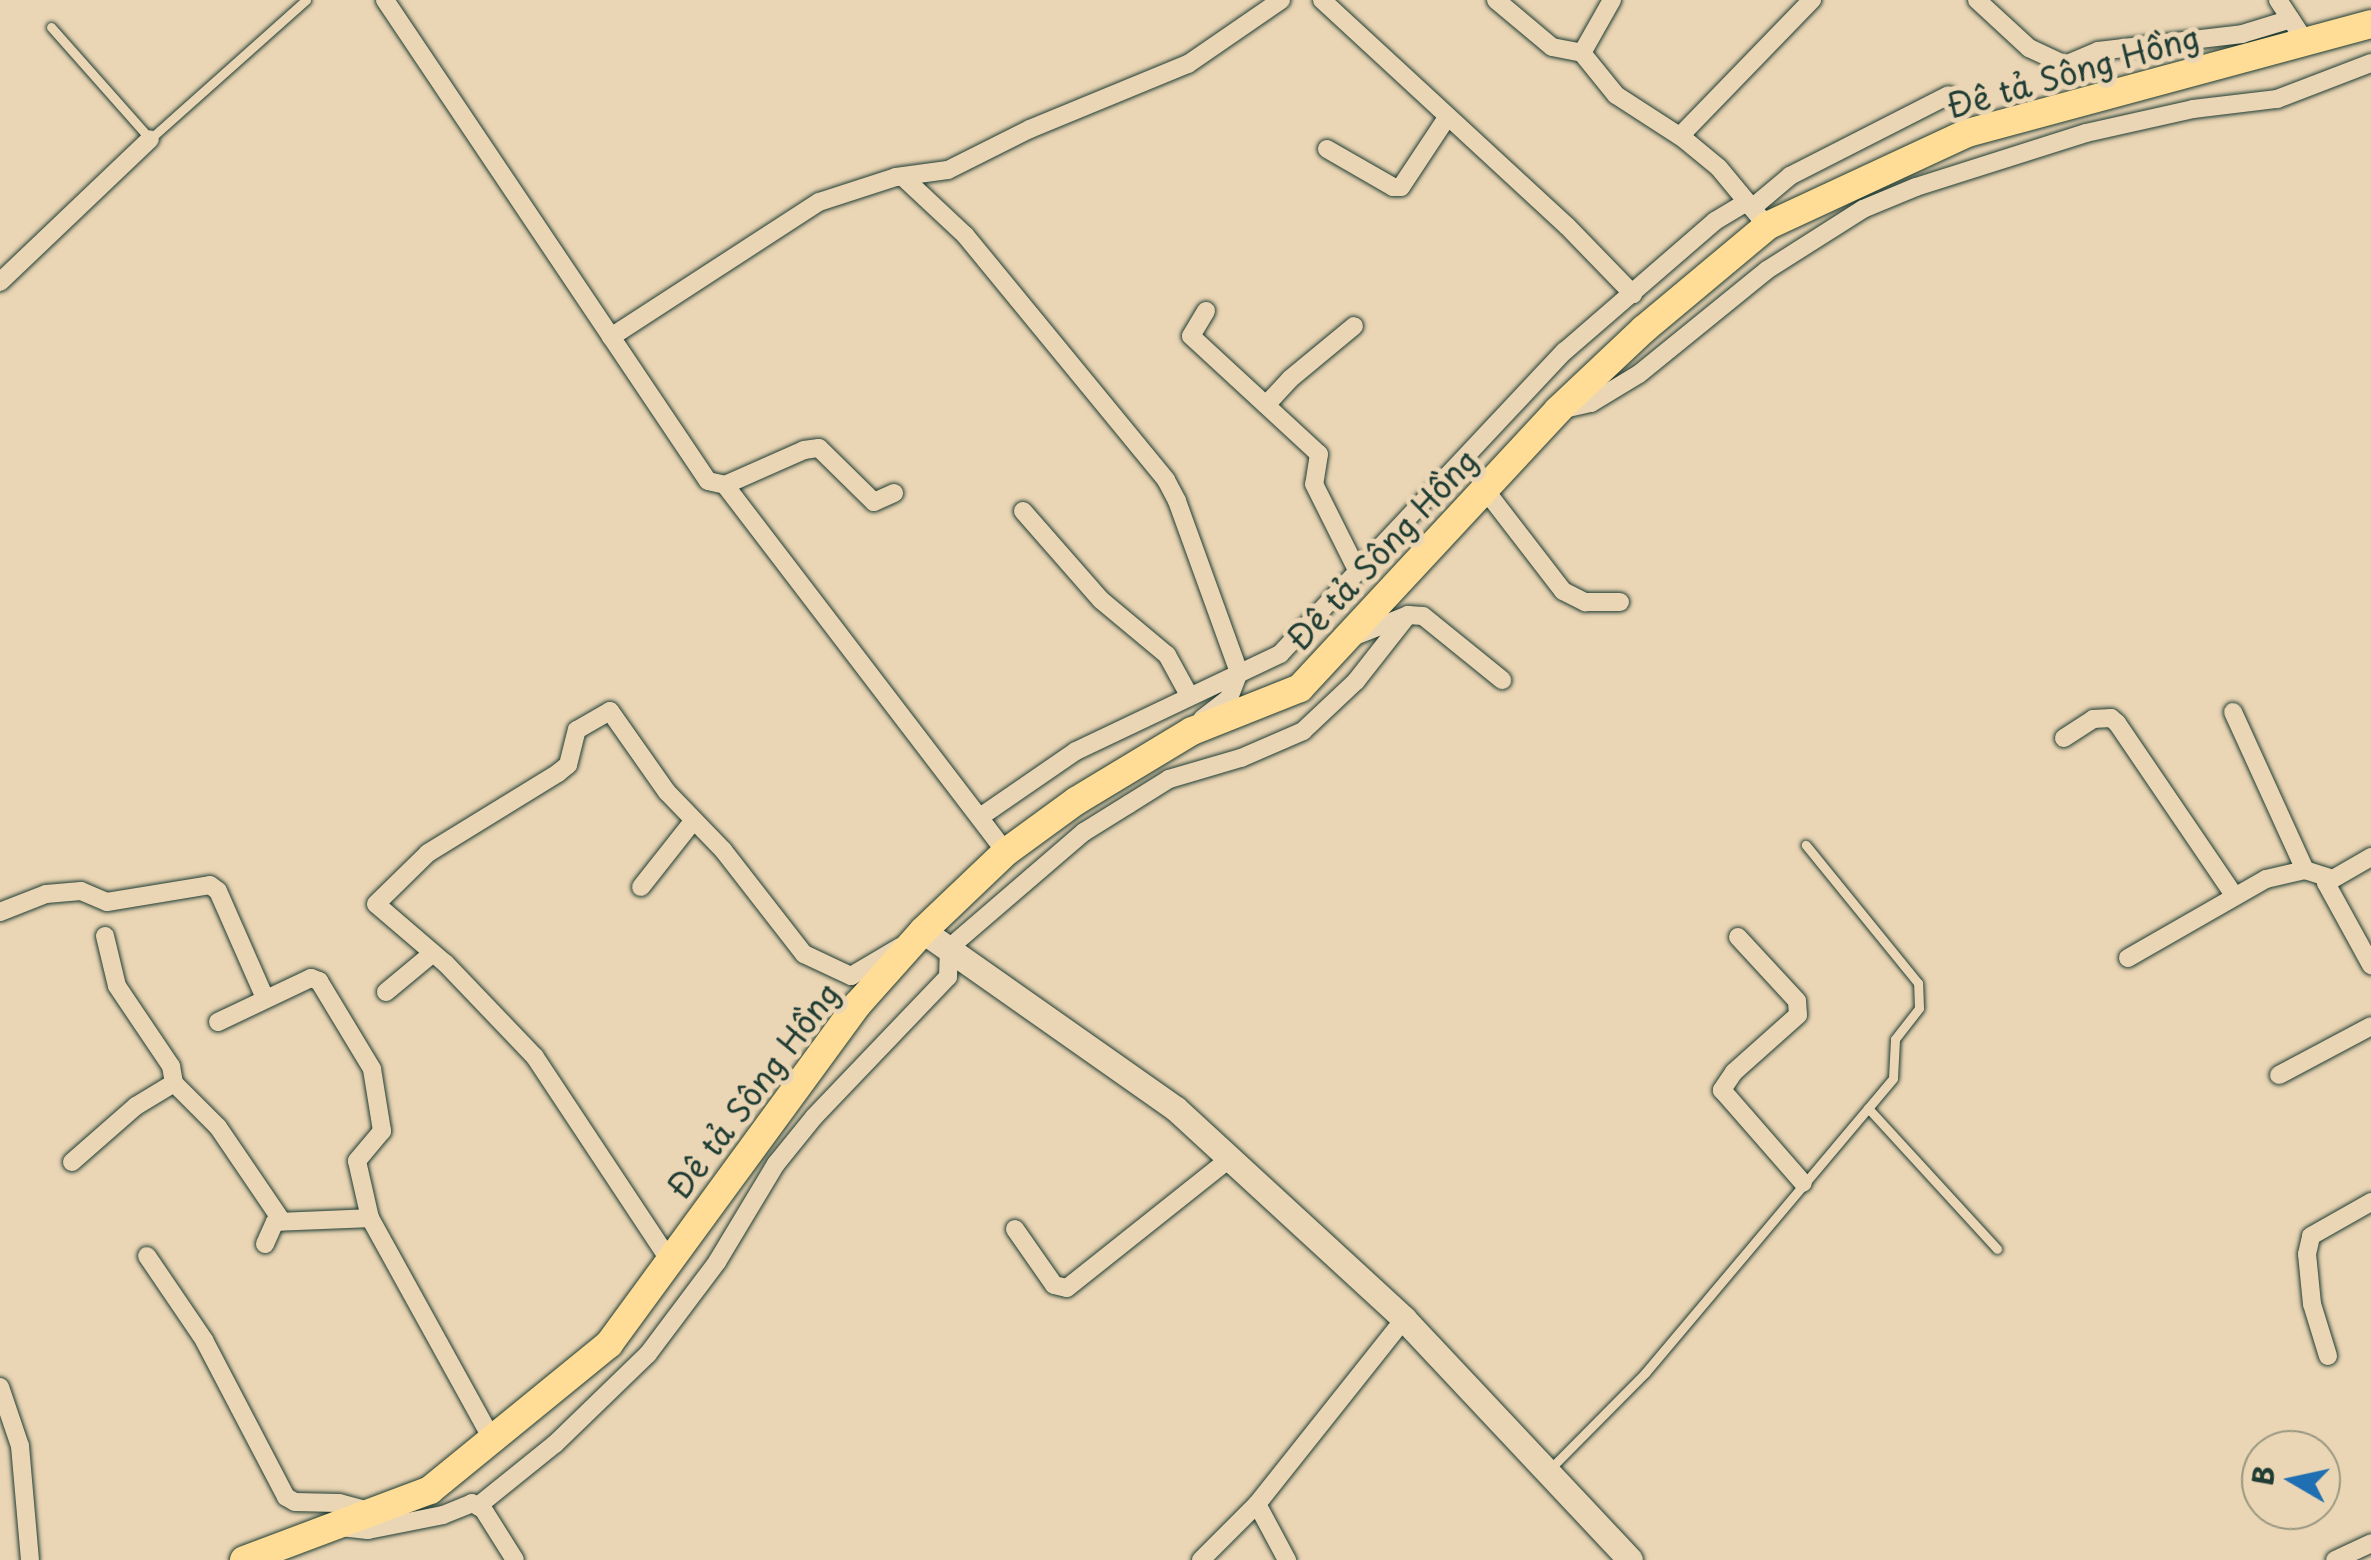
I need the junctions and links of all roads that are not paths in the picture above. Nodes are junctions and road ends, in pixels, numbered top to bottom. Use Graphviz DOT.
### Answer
graph roads {
  1 [pos="306,0"];
  2 [pos="385,0"];
  3 [pos="1282,0"];
  4 [pos="1322,0"];
  5 [pos="1496,0"];
  6 [pos="1612,0"];
  7 [pos="1812,0"];
  8 [pos="1977,0"];
  9 [pos="2278,0"];
  10 [pos="2371,24"];
  11 [pos="52,27"];
  12 [pos="2298,30"];
  13 [pos="1582,53"];
  14 [pos="2371,64"];
  15 [pos="1949,95"];
  16 [pos="1446,119"];
  17 [pos="1680,136"];
  18 [pos="150,138"];
  19 [pos="1327,149"];
  20 [pos="903,177"];
  21 [pos="1859,184"];
  22 [pos="1916,187"];
  23 [pos="1755,212"];
  24 [pos="0,282"];
  25 [pos="1633,294"];
  26 [pos="1206,311"];
  27 [pos="1354,326"];
  28 [pos="611,337"];
  29 [pos="1266,405"];
  30 [pos="1558,410"];
  31 [pos="725,485"];
  32 [pos="1486,491"];
  33 [pos="894,493"];
  34 [pos="1023,510"];
  35 [pos="1358,572"];
  36 [pos="1620,602"];
  37 [pos="1408,614"];
  38 [pos="1345,640"];
  39 [pos="1239,672"];
  40 [pos="1502,680"];
  41 [pos="1189,695"];
  42 [pos="2233,712"];
  43 [pos="1192,731"];
  44 [pos="2064,738"];
  45 [pos="1169,779"];
  46 [pos="1109,780"];
  47 [pos="980,817"];
  48 [pos="694,820"];
  49 [pos="1806,844"];
  50 [pos="1006,852"];
  51 [pos="2371,858"];
  52 [pos="2305,870"];
  53 [pos="2332,879"];
  54 [pos="640,887"];
  55 [pos="2234,896"];
  56 [pos="0,912"];
  57 [pos="924,931"];
  58 [pos="104,936"];
  59 [pos="1738,937"];
  60 [pos="949,948"];
  61 [pos="433,953"];
  62 [pos="2128,958"];
  63 [pos="2371,965"];
  64 [pos="386,992"];
  65 [pos="266,998"];
  66 [pos="218,1022"];
  67 [pos="2371,1026"];
  68 [pos="2279,1075"];
  69 [pos="174,1083"];
  70 [pos="1868,1108"];
  71 [pos="1228,1160"];
  72 [pos="72,1162"];
  73 [pos="1804,1182"];
  74 [pos="2371,1202"];
  75 [pos="370,1218"];
  76 [pos="282,1221"];
  77 [pos="1016,1229"];
  78 [pos="264,1244"];
  79 [pos="1997,1249"];
  80 [pos="147,1256"];
  81 [pos="670,1260"];
  82 [pos="1404,1319"];
  83 [pos="2328,1356"];
  84 [pos="0,1387"];
  85 [pos="492,1439"];
  86 [pos="1547,1472"];
  87 [pos="1257,1504"];
  88 [pos="479,1505"];
  89 [pos="371,1512"];
  90 [pos="336,1526"];
  91 [pos="2371,1543"];
  92 [pos="30,1560"];
  93 [pos="244,1560"];
  94 [pos="515,1560"];
  95 [pos="1201,1560"];
  96 [pos="1287,1560"];
  97 [pos="1630,1560"];
  98 [pos="2336,1560"];
  1 -- 18 [label="lane"];
  2 -- 28 [label="street"];
  3 -- 20 [label="street"];
  4 -- 16 [label="street"];
  5 -- 13 [label="street"];
  6 -- 13 [label="street"];
  7 -- 17 [label="street"];
  8 -- 12 [label="street"];
  9 -- 12 [label="street"];
  10 -- 12 [label="main road, Đê tả Sông Hồng"];
  11 -- 18 [label="lane"];
  12 -- 21 [label="main road, Đê tả Sông Hồng"];
  13 -- 17 [label="street"];
  14 -- 22 [label="street"];
  15 -- 23 [label="street"];
  16 -- 19 [label="street"];
  16 -- 25 [label="street"];
  17 -- 23 [label="street"];
  18 -- 24 [label="street"];
  20 -- 28 [label="street"];
  20 -- 39 [label="street"];
  21 -- 22 [label="street"];
  21 -- 23 [label="main road, Đê tả Sông Hồng"];
  22 -- 30 [label="street"];
  23 -- 25 [label="street"];
  23 -- 30 [label="main road, Đê tả Sông Hồng"];
  25 -- 35 [label="street"];
  26 -- 29 [label="street"];
  27 -- 29 [label="street"];
  28 -- 31 [label="street"];
  29 -- 35 [label="street"];
  30 -- 32 [label="main road, Đê tả Sông Hồng"];
  31 -- 33 [label="street"];
  31 -- 47 [label="street"];
  32 -- 36 [label="street"];
  32 -- 38 [label="main road, Đê tả Sông Hồng"];
  34 -- 41 [label="street"];
  35 -- 39 [label="street"];
  37 -- 38 [label="street"];
  37 -- 40 [label="street"];
  37 -- 45 [label="street"];
  38 -- 43 [label="main road, Đê tả Sông Hồng"];
  39 -- 41 [label="street"];
  39 -- 43 [label="street"];
  41 -- 47 [label="street"];
  42 -- 52 [label="street"];
  43 -- 46 [label="main road, Đê tả Sông Hồng"];
  44 -- 55 [label="street"];
  45 -- 46 [label="street"];
  45 -- 60 [label="street"];
  46 -- 50 [label="main road, Đê tả Sông Hồng"];
  47 -- 50 [label="street"];
  48 -- 54 [label="street"];
  48 -- 57 [label="street"];
  48 -- 61 [label="street"];
  49 -- 70 [label="lane"];
  50 -- 57 [label="main road, Đê tả Sông Hồng"];
  51 -- 53 [label="street"];
  52 -- 53 [label="street"];
  52 -- 55 [label="street"];
  53 -- 63 [label="street"];
  55 -- 62 [label="street"];
  56 -- 65 [label="street"];
  57 -- 60 [label="street"];
  57 -- 81 [label="main road, Đê tả Sông Hồng"];
  58 -- 69 [label="street"];
  59 -- 73 [label="street"];
  60 -- 71 [label="street"];
  60 -- 88 [label="street"];
  61 -- 64 [label="street"];
  61 -- 81 [label="street"];
  65 -- 66 [label="street"];
  65 -- 75 [label="street"];
  67 -- 68 [label="street"];
  69 -- 72 [label="street"];
  69 -- 76 [label="street"];
  70 -- 73 [label="lane"];
  70 -- 79 [label="lane"];
  71 -- 77 [label="street"];
  71 -- 82 [label="street"];
  73 -- 86 [label="lane"];
  74 -- 83 [label="street"];
  75 -- 76 [label="street"];
  75 -- 85 [label="street"];
  76 -- 78 [label="street"];
  80 -- 89 [label="street"];
  81 -- 85 [label="main road, Đê tả Sông Hồng"];
  82 -- 86 [label="street"];
  82 -- 87 [label="street"];
  84 -- 92 [label="street"];
  85 -- 89 [label="main road, Đê tả Sông Hồng"];
  86 -- 97 [label="street"];
  87 -- 95 [label="street"];
  87 -- 96 [label="street"];
  88 -- 90 [label="street"];
  88 -- 94 [label="street"];
  89 -- 90 [label="main road, Đê tả Sông Hồng"];
  90 -- 93 [label="main road, Đê tả Sông Hồng"];
  91 -- 98 [label="street"];
}
